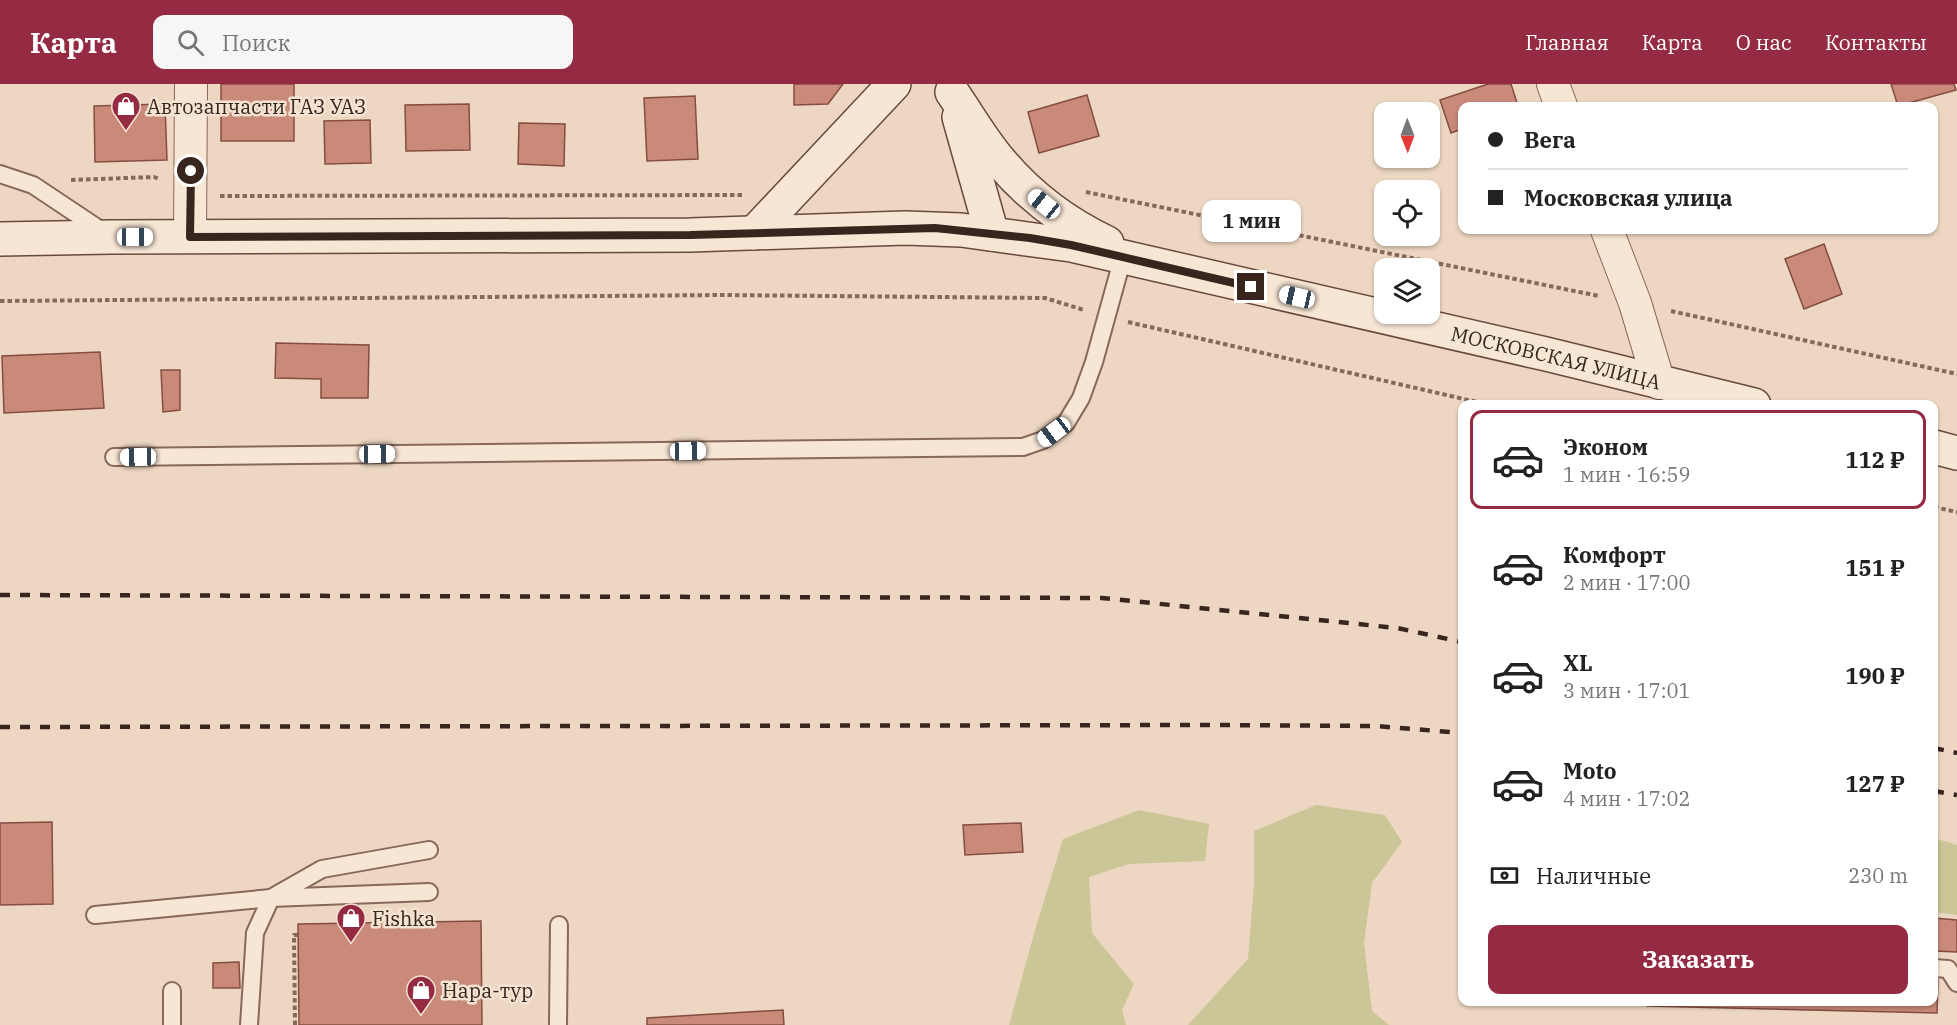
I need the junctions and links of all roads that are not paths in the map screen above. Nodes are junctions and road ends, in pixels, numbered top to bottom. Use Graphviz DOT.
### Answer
graph roads {
  1 [pos="191,84"];
  2 [pos="894,84"];
  3 [pos="1553,84"];
  4 [pos="951,88"];
  5 [pos="1560,102"];
  6 [pos="0,174"];
  7 [pos="754,233"];
  8 [pos="992,234"];
  9 [pos="1609,234"];
  10 [pos="111,237"];
  11 [pos="190,237"];
  12 [pos="0,239"];
  13 [pos="1123,257"];
  14 [pos="1161,266"];
  15 [pos="1659,383"];
  16 [pos="1732,400"];
  17 [pos="1938,448"];
  18 [pos="1957,453"];
  19 [pos="114,457"];
  20 [pos="429,850"];
  21 [pos="429,892"];
  22 [pos="271,898"];
  23 [pos="95,915"];
  24 [pos="559,925"];
  25 [pos="1938,968"];
  26 [pos="1957,983"];
  27 [pos="172,991"];
  28 [pos="172,1025"];
  29 [pos="249,1025"];
  30 [pos="558,1025"];
  1 -- 11 [label="street"];
  2 -- 7 [label="main road"];
  3 -- 5 [label="street"];
  4 -- 8 [label="main road"];
  4 -- 14 [label="main road"];
  6 -- 10 [label="lane"];
  7 -- 8 [label="main road, МОСКОВСКАЯ УЛИЦА"];
  7 -- 11 [label="main road, МОСКОВСКАЯ УЛИЦА"];
  8 -- 13 [label="main road, МОСКОВСКАЯ УЛИЦА"];
  9 -- 15 [label="street"];
  10 -- 11 [label="main road, МОСКОВСКАЯ УЛИЦА"];
  10 -- 12 [label="main road, МОСКОВСКАЯ УЛИЦА"];
  13 -- 14 [label="main road, МОСКОВСКАЯ УЛИЦА"];
  13 -- 19 [label="lane"];
  14 -- 15 [label="main road, МОСКОВСКАЯ УЛИЦА"];
  15 -- 16 [label="main road, МОСКОВСКАЯ УЛИЦА"];
  17 -- 18 [label="main road"];
  20 -- 22 [label="lane"];
  21 -- 22 [label="lane"];
  22 -- 23 [label="lane"];
  22 -- 29 [label="lane"];
  24 -- 30 [label="lane"];
  25 -- 26 [label="lane"];
  27 -- 28 [label="lane"];
}
